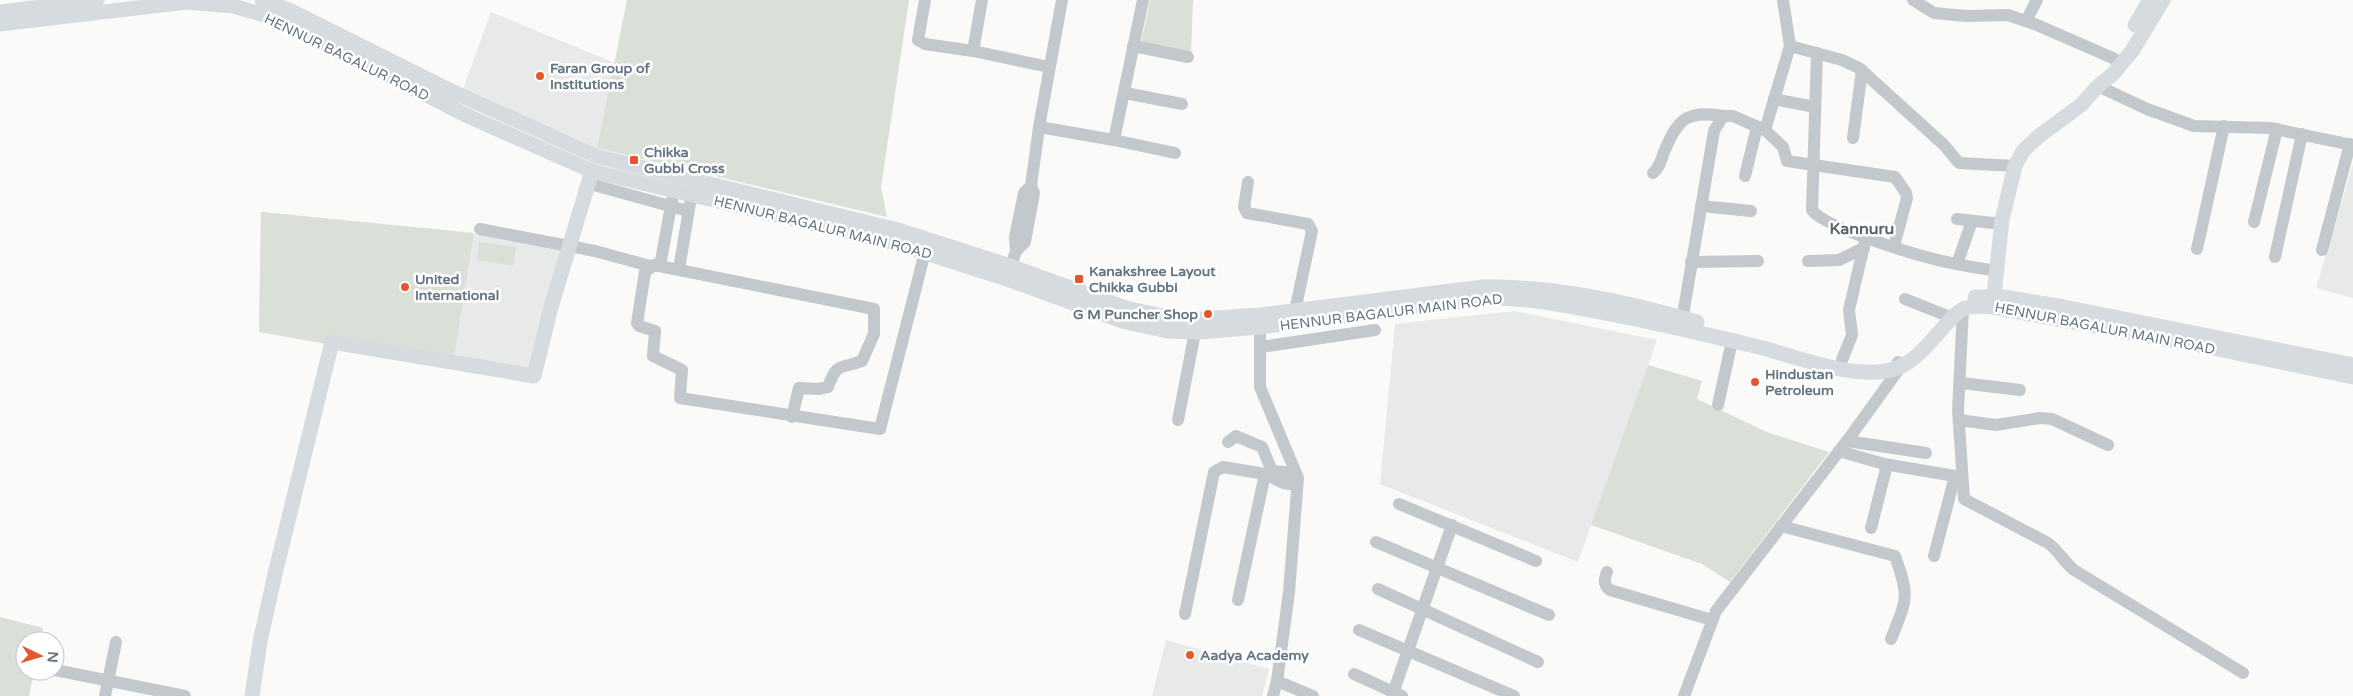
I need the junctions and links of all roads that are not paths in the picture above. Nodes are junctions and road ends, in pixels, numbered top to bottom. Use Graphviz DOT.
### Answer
graph roads {
  1 [pos="97,0"];
  2 [pos="262,0"];
  3 [pos="926,0"];
  4 [pos="982,0"];
  5 [pos="1062,0"];
  6 [pos="1144,0"];
  7 [pos="1784,0"];
  8 [pos="1913,0"];
  9 [pos="2036,0"];
  10 [pos="2150,0"];
  11 [pos="2163,0"];
  12 [pos="187,1"];
  13 [pos="0,12"];
  14 [pos="2026,21"];
  15 [pos="0,24"];
  16 [pos="1133,46"];
  17 [pos="1790,46"];
  18 [pos="973,52"];
  19 [pos="1817,53"];
  20 [pos="1188,57"];
  21 [pos="2115,59"];
  22 [pos="1049,68"];
  23 [pos="1862,70"];
  24 [pos="2098,86"];
  25 [pos="1124,93"];
  26 [pos="1774,98"];
  27 [pos="1182,104"];
  28 [pos="1815,107"];
  29 [pos="1723,116"];
  30 [pos="2224,126"];
  31 [pos="1039,127"];
  32 [pos="1761,128"];
  33 [pos="2277,129"];
  34 [pos="2302,134"];
  35 [pos="1853,138"];
  36 [pos="1114,140"];
  37 [pos="2351,144"];
  38 [pos="1175,152"];
  39 [pos="1813,164"];
  40 [pos="2014,166"];
  41 [pos="593,170"];
  42 [pos="1653,173"];
  43 [pos="1745,176"];
  44 [pos="1248,182"];
  45 [pos="674,190"];
  46 [pos="693,194"];
  47 [pos="671,206"];
  48 [pos="1701,206"];
  49 [pos="688,211"];
  50 [pos="1751,211"];
  51 [pos="1957,219"];
  52 [pos="1972,221"];
  53 [pos="2254,222"];
  54 [pos="2002,224"];
  55 [pos="480,229"];
  56 [pos="1865,242"];
  57 [pos="570,246"];
  58 [pos="1894,246"];
  59 [pos="2197,249"];
  60 [pos="2322,250"];
  61 [pos="925,252"];
  62 [pos="2276,257"];
  63 [pos="1758,261"];
  64 [pos="1808,261"];
  65 [pos="1692,262"];
  66 [pos="1957,264"];
  67 [pos="655,266"];
  68 [pos="678,270"];
  69 [pos="1997,271"];
  70 [pos="1009,272"];
  71 [pos="1905,299"];
  72 [pos="1993,301"];
  73 [pos="1963,309"];
  74 [pos="1295,311"];
  75 [pos="1945,315"];
  76 [pos="1260,321"];
  77 [pos="1681,322"];
  78 [pos="1375,330"];
  79 [pos="1195,332"];
  80 [pos="1732,340"];
  81 [pos="1759,343"];
  82 [pos="1261,347"];
  83 [pos="1842,360"];
  84 [pos="1898,364"];
  85 [pos="2353,365"];
  86 [pos="2353,377"];
  87 [pos="1961,383"];
  88 [pos="2020,390"];
  89 [pos="1718,405"];
  90 [pos="792,417"];
  91 [pos="1178,420"];
  92 [pos="1959,420"];
  93 [pos="1228,442"];
  94 [pos="2108,445"];
  95 [pos="1843,446"];
  96 [pos="1926,453"];
  97 [pos="1887,465"];
  98 [pos="1268,473"];
  99 [pos="1296,479"];
  100 [pos="1399,504"];
  101 [pos="1452,525"];
  102 [pos="1781,526"];
  103 [pos="1871,528"];
  104 [pos="1376,542"];
  105 [pos="1934,556"];
  106 [pos="1536,561"];
  107 [pos="1436,568"];
  108 [pos="1607,572"];
  109 [pos="1378,589"];
  110 [pos="1238,600"];
  111 [pos="1423,609"];
  112 [pos="1185,614"];
  113 [pos="1549,615"];
  114 [pos="1712,620"];
  115 [pos="1359,630"];
  116 [pos="1891,639"];
  117 [pos="116,642"];
  118 [pos="1408,652"];
  119 [pos="1538,662"];
  120 [pos="65,672"];
  121 [pos="2243,673"];
  122 [pos="1354,674"];
  123 [pos="108,681"];
  124 [pos="1277,681"];
  125 [pos="1396,695"];
  126 [pos="105,696"];
  127 [pos="185,696"];
  128 [pos="252,696"];
  129 [pos="1273,696"];
  130 [pos="1313,696"];
  131 [pos="1514,696"];
  132 [pos="1684,696"];
  1 -- 13 [label="main road"];
  2 -- 41 [label="main road, HENNUR BAGALUR ROAD"];
  3 -- 18 [label="street"];
  4 -- 18 [label="street"];
  5 -- 22 [label="street"];
  6 -- 16 [label="street"];
  7 -- 17 [label="street"];
  8 -- 14 [label="street"];
  9 -- 14 [label="street"];
  10 -- 21 [label="main road"];
  11 -- 24 [label="main road"];
  12 -- 15 [label="main road, HENNUR BAGALUR ROAD"];
  12 -- 41 [label="main road, HENNUR BAGALUR ROAD"];
  14 -- 21 [label="street"];
  16 -- 20 [label="street"];
  16 -- 25 [label="street"];
  17 -- 19 [label="street"];
  17 -- 26 [label="street"];
  18 -- 22 [label="street"];
  19 -- 23 [label="street"];
  19 -- 28 [label="street"];
  21 -- 24 [label="main road"];
  22 -- 31 [label="street"];
  23 -- 35 [label="street"];
  23 -- 40 [label="street"];
  24 -- 30 [label="street"];
  24 -- 40 [label="main road"];
  25 -- 27 [label="street"];
  25 -- 36 [label="street"];
  26 -- 28 [label="street"];
  26 -- 32 [label="street"];
  28 -- 39 [label="street"];
  29 -- 32 [label="street"];
  29 -- 42 [label="street"];
  29 -- 48 [label="street"];
  30 -- 33 [label="street"];
  30 -- 59 [label="street"];
  31 -- 36 [label="street"];
  31 -- 70 [label="street"];
  32 -- 39 [label="street"];
  32 -- 43 [label="street"];
  33 -- 34 [label="street"];
  33 -- 53 [label="street"];
  34 -- 37 [label="street"];
  34 -- 62 [label="street"];
  36 -- 38 [label="street"];
  37 -- 60 [label="street"];
  39 -- 56 [label="street"];
  39 -- 58 [label="street"];
  40 -- 54 [label="main road"];
  41 -- 45 [label="main road, HENNUR BAGALUR MAIN ROAD"];
  41 -- 47 [label="street"];
  41 -- 57 [label="main road"];
  41 -- 70 [label="main road, HENNUR BAGALUR MAIN ROAD"];
  44 -- 74 [label="street"];
  45 -- 46 [label="main road, HENNUR BAGALUR MAIN ROAD"];
  45 -- 47 [label="street"];
  46 -- 49 [label="street"];
  46 -- 61 [label="main road, HENNUR BAGALUR MAIN ROAD"];
  47 -- 49 [label="street"];
  47 -- 67 [label="street"];
  48 -- 50 [label="street"];
  48 -- 65 [label="street"];
  49 -- 68 [label="street"];
  51 -- 52 [label="street"];
  52 -- 54 [label="street"];
  52 -- 66 [label="street"];
  54 -- 69 [label="main road"];
  55 -- 57 [label="street"];
  56 -- 58 [label="street"];
  56 -- 64 [label="street"];
  56 -- 83 [label="street"];
  57 -- 67 [label="street"];
  57 -- 128 [label="main road"];
  58 -- 66 [label="street"];
  61 -- 70 [label="main road, HENNUR BAGALUR MAIN ROAD"];
  61 -- 90 [label="street"];
  63 -- 65 [label="street"];
  65 -- 77 [label="street"];
  66 -- 69 [label="street"];
  67 -- 68 [label="street"];
  67 -- 90 [label="street"];
  68 -- 90 [label="street"];
  69 -- 72 [label="main road"];
  70 -- 76 [label="main road, HENNUR BAGALUR MAIN ROAD"];
  70 -- 79 [label="main road, HENNUR BAGALUR MAIN ROAD"];
  71 -- 75 [label="street"];
  72 -- 73 [label="main road, HENNUR BAGALUR MAIN ROAD"];
  72 -- 75 [label="main road, HENNUR BAGALUR MAIN ROAD"];
  72 -- 85 [label="main road, HENNUR BAGALUR MAIN ROAD"];
  72 -- 86 [label="main road, HENNUR BAGALUR MAIN ROAD"];
  73 -- 84 [label="main road, HENNUR BAGALUR MAIN ROAD"];
  73 -- 87 [label="street"];
  74 -- 76 [label="main road, HENNUR BAGALUR MAIN ROAD"];
  74 -- 77 [label="main road, HENNUR BAGALUR MAIN ROAD"];
  75 -- 84 [label="main road, HENNUR BAGALUR MAIN ROAD"];
  76 -- 77 [label="main road, HENNUR BAGALUR MAIN ROAD"];
  76 -- 79 [label="main road, HENNUR BAGALUR MAIN ROAD"];
  76 -- 82 [label="street"];
  77 -- 80 [label="main road, HENNUR BAGALUR MAIN ROAD"];
  77 -- 81 [label="main road, HENNUR BAGALUR MAIN ROAD"];
  78 -- 82 [label="street"];
  79 -- 91 [label="street"];
  80 -- 81 [label="main road, HENNUR BAGALUR MAIN ROAD"];
  80 -- 89 [label="street"];
  81 -- 83 [label="main road, HENNUR BAGALUR MAIN ROAD"];
  81 -- 84 [label="main road, HENNUR BAGALUR MAIN ROAD"];
  82 -- 99 [label="street"];
  83 -- 84 [label="main road, HENNUR BAGALUR MAIN ROAD"];
  84 -- 95 [label="street"];
  87 -- 88 [label="street"];
  87 -- 92 [label="street"];
  92 -- 94 [label="street"];
  92 -- 121 [label="street"];
  93 -- 98 [label="street"];
  95 -- 96 [label="street"];
  95 -- 97 [label="street"];
  95 -- 102 [label="street"];
  97 -- 103 [label="street"];
  97 -- 105 [label="street"];
  98 -- 99 [label="street"];
  98 -- 110 [label="street"];
  98 -- 112 [label="street"];
  99 -- 124 [label="street"];
  100 -- 101 [label="street"];
  101 -- 106 [label="street"];
  101 -- 107 [label="street"];
  102 -- 114 [label="street"];
  102 -- 116 [label="street"];
  104 -- 107 [label="street"];
  107 -- 111 [label="street"];
  107 -- 113 [label="street"];
  108 -- 114 [label="street"];
  109 -- 111 [label="street"];
  111 -- 118 [label="street"];
  111 -- 119 [label="street"];
  114 -- 132 [label="street"];
  115 -- 118 [label="street"];
  117 -- 123 [label="street"];
  118 -- 125 [label="street"];
  118 -- 131 [label="street"];
  120 -- 123 [label="street"];
  122 -- 125 [label="street"];
  123 -- 126 [label="street"];
  123 -- 127 [label="street"];
  124 -- 129 [label="street"];
  124 -- 130 [label="street"];
}
